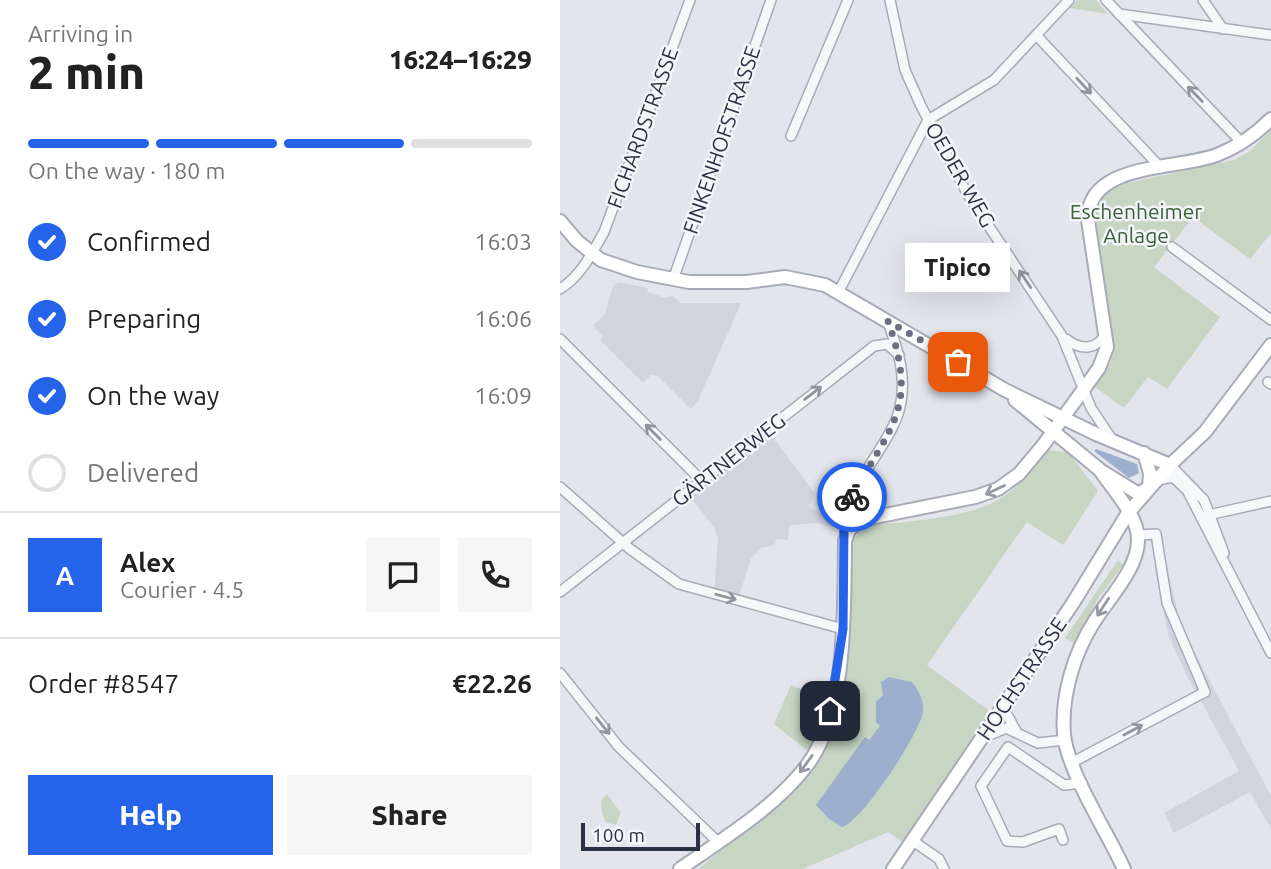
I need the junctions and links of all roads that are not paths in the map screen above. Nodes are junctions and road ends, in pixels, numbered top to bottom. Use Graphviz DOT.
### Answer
graph roads {
  1 [pos="690,0"];
  2 [pos="771,0"];
  3 [pos="848,0"];
  4 [pos="890,0"];
  5 [pos="1069,0"];
  6 [pos="1106,0"];
  7 [pos="1203,0"];
  8 [pos="1119,14"];
  9 [pos="1223,29"];
  10 [pos="1271,35"];
  11 [pos="1037,36"];
  12 [pos="1271,119"];
  13 [pos="928,120"];
  14 [pos="791,136"];
  15 [pos="1242,143"];
  16 [pos="1161,168"];
  17 [pos="560,221"];
  18 [pos="1172,247"];
  19 [pos="592,253"];
  20 [pos="673,279"];
  21 [pos="560,289"];
  22 [pos="839,291"];
  23 [pos="1271,320"];
  24 [pos="888,321"];
  25 [pos="1107,330"];
  26 [pos="1062,335"];
  27 [pos="560,339"];
  28 [pos="1271,345"];
  29 [pos="899,355"];
  30 [pos="1084,389"];
  31 [pos="1005,390"];
  32 [pos="1062,419"];
  33 [pos="1053,431"];
  34 [pos="1114,443"];
  35 [pos="1185,451"];
  36 [pos="1081,452"];
  37 [pos="1144,453"];
  38 [pos="1170,465"];
  39 [pos="1100,470"];
  40 [pos="1185,477"];
  41 [pos="702,481"];
  42 [pos="1152,485"];
  43 [pos="560,486"];
  44 [pos="1271,501"];
  45 [pos="1199,511"];
  46 [pos="1128,513"];
  47 [pos="1211,514"];
  48 [pos="846,535"];
  49 [pos="1138,535"];
  50 [pos="623,543"];
  51 [pos="1227,565"];
  52 [pos="560,592"];
  53 [pos="843,629"];
  54 [pos="1271,653"];
  55 [pos="560,673"];
  56 [pos="1003,708"];
  57 [pos="1016,731"];
  58 [pos="1065,740"];
  59 [pos="979,743"];
  60 [pos="1073,762"];
  61 [pos="1082,783"];
  62 [pos="1063,840"];
  63 [pos="913,841"];
  64 [pos="718,842"];
  65 [pos="680,869"];
  66 [pos="893,869"];
  67 [pos="944,869"];
  68 [pos="1125,869"];
  1 -- 19 [label="street, FICHARDSTRASSE"];
  2 -- 20 [label="street, FINKENHOFSTRASSE"];
  3 -- 14 [label="street"];
  4 -- 13 [label="street, OEDER WEG"];
  5 -- 11 [label="street"];
  6 -- 8 [label="street"];
  7 -- 9 [label="street"];
  8 -- 9 [label="street"];
  15 -- 8 [label="street, one-way"];
  9 -- 10 [label="street"];
  11 -- 13 [label="street"];
  11 -- 16 [label="street, one-way"];
  12 -- 15 [label="main road"];
  13 -- 22 [label="street"];
  26 -- 13 [label="street, OEDER WEG, one-way"];
  15 -- 16 [label="main road"];
  16 -- 25 [label="main road"];
  17 -- 19 [label="main road"];
  18 -- 23 [label="street"];
  19 -- 20 [label="main road"];
  19 -- 21 [label="street, FICHARDSTRASSE"];
  20 -- 22 [label="main road"];
  22 -- 24 [label="main road"];
  24 -- 29 [label="street"];
  24 -- 31 [label="main road"];
  25 -- 26 [label="street"];
  25 -- 30 [label="main road"];
  26 -- 30 [label="street, OEDER WEG"];
  41 -- 27 [label="street, one-way"];
  28 -- 35 [label="main road, HOCHSTRASSE"];
  41 -- 29 [label="street, GÄRTNERWEG, one-way"];
  29 -- 48 [label="street"];
  30 -- 32 [label="main road"];
  30 -- 34 [label="street, OEDER WEG"];
  31 -- 32 [label="main road"];
  31 -- 33 [label="main road"];
  32 -- 33 [label="main road"];
  32 -- 34 [label="main road"];
  33 -- 36 [label="main road"];
  33 -- 48 [label="main road, one-way"];
  34 -- 36 [label="main road"];
  34 -- 37 [label="main road"];
  35 -- 38 [label="main road, HOCHSTRASSE"];
  35 -- 40 [label="street"];
  36 -- 39 [label="main road"];
  37 -- 38 [label="main road"];
  37 -- 42 [label="main road"];
  38 -- 40 [label="street"];
  38 -- 42 [label="main road, HOCHSTRASSE"];
  39 -- 42 [label="main road"];
  39 -- 46 [label="main road"];
  40 -- 47 [label="street"];
  41 -- 50 [label="street, GÄRTNERWEG"];
  42 -- 45 [label="street"];
  42 -- 46 [label="main road, HOCHSTRASSE"];
  43 -- 50 [label="street"];
  44 -- 47 [label="street"];
  45 -- 47 [label="street"];
  45 -- 51 [label="street"];
  46 -- 49 [label="main road"];
  46 -- 56 [label="main road, HOCHSTRASSE"];
  47 -- 51 [label="street"];
  48 -- 53 [label="main road"];
  49 -- 58 [label="main road, one-way"];
  60 -- 49 [label="street, one-way"];
  50 -- 52 [label="street, GÄRTNERWEG"];
  50 -- 53 [label="street, one-way"];
  51 -- 54 [label="street"];
  53 -- 64 [label="main road, one-way"];
  55 -- 64 [label="street, one-way"];
  56 -- 57 [label="street"];
  56 -- 59 [label="main road, HOCHSTRASSE"];
  57 -- 58 [label="street"];
  57 -- 59 [label="street"];
  58 -- 60 [label="main road"];
  59 -- 63 [label="main road, HOCHSTRASSE"];
  60 -- 61 [label="main road"];
  61 -- 62 [label="street"];
  61 -- 68 [label="main road"];
  63 -- 66 [label="main road, HOCHSTRASSE"];
  63 -- 67 [label="street"];
  64 -- 65 [label="main road"];
}
